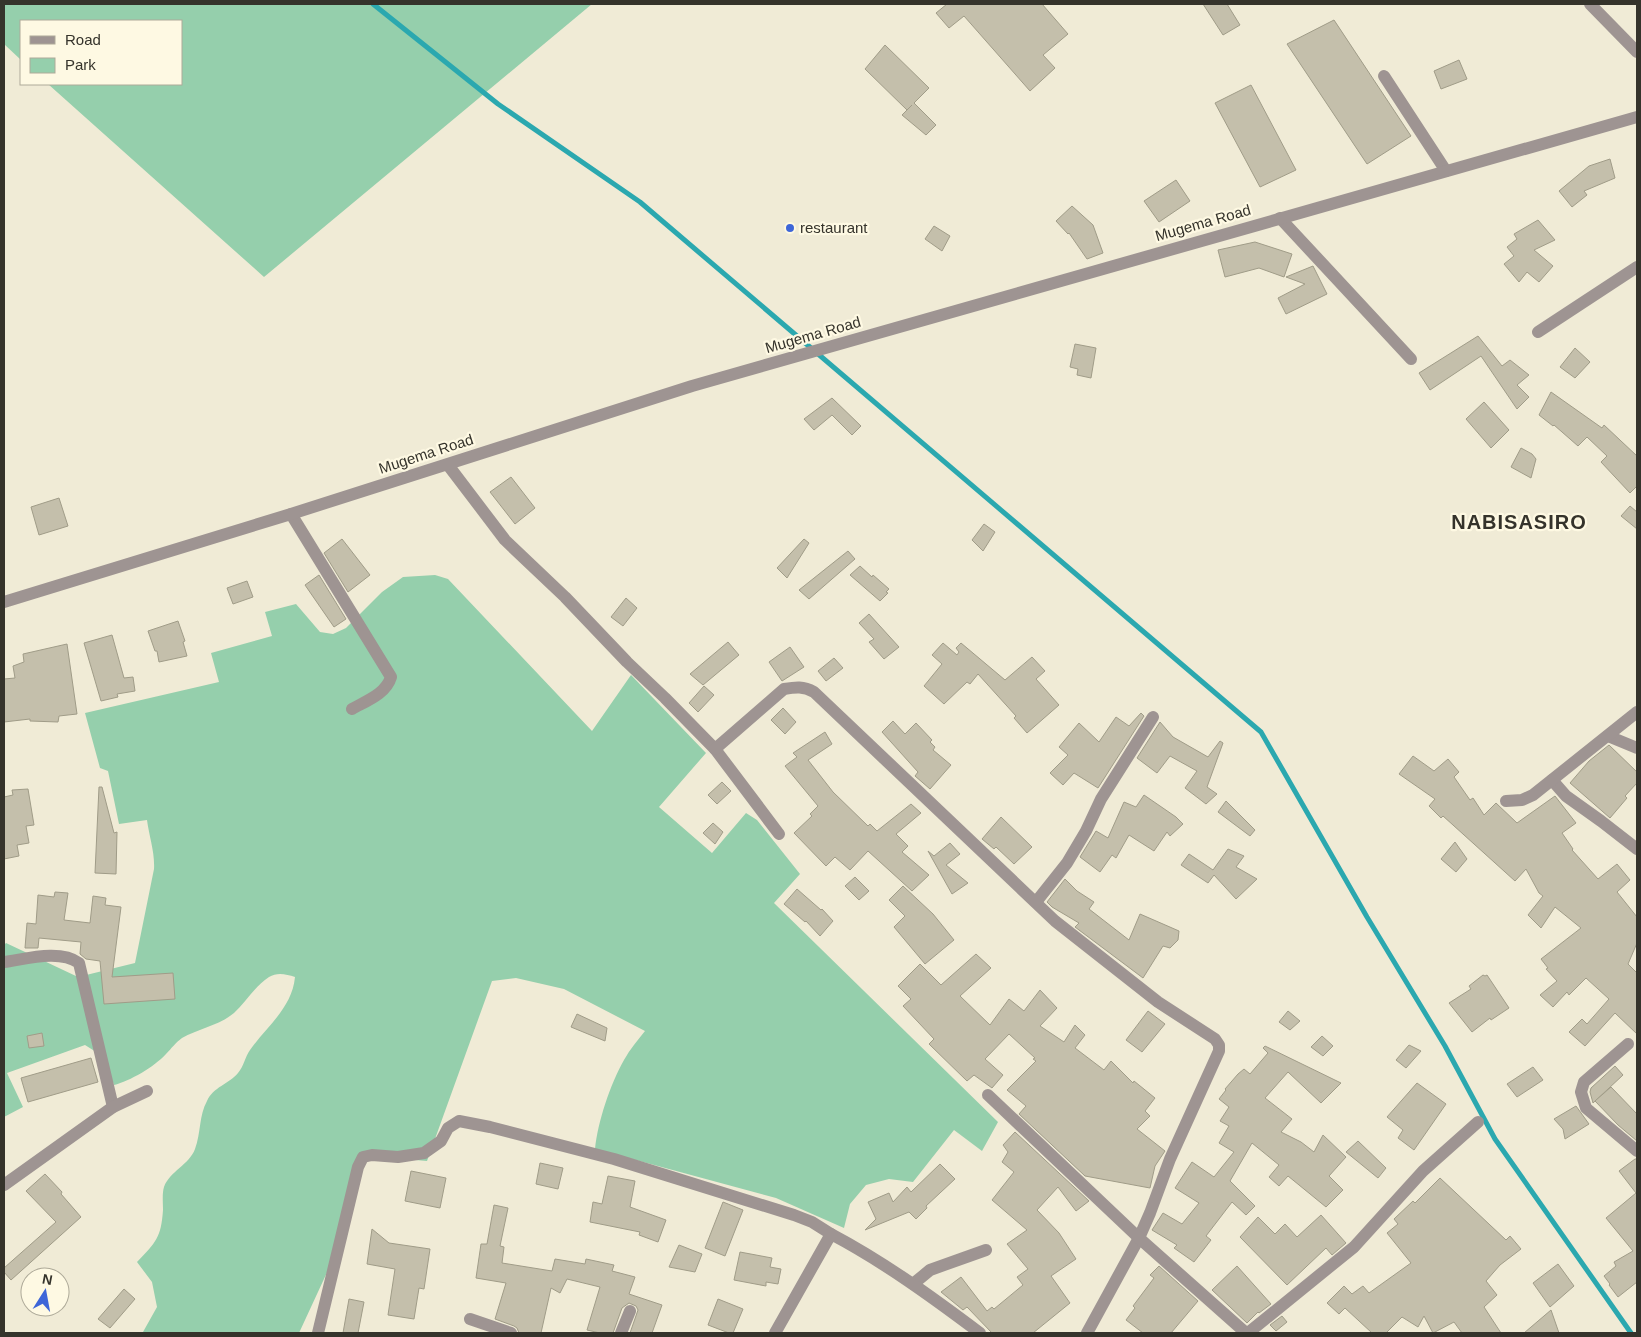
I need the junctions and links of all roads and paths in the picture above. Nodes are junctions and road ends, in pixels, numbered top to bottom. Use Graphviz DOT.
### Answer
graph roads {
  1 [pos="1590,4"];
  2 [pos="1637,52"];
  3 [pos="1384,76"];
  4 [pos="1637,117"];
  5 [pos="1446,171"];
  6 [pos="1280,218"];
  7 [pos="1637,267"];
  8 [pos="1538,332"];
  9 [pos="1411,359"];
  10 [pos="448,464"];
  11 [pos="291,514"];
  12 [pos="4,602"];
  13 [pos="352,709"];
  14 [pos="1637,712"];
  15 [pos="1153,718"];
  16 [pos="1608,736"];
  17 [pos="1637,748"];
  18 [pos="715,749"];
  19 [pos="1552,780"];
  20 [pos="1506,801"];
  21 [pos="779,834"];
  22 [pos="1637,849"];
  23 [pos="1036,902"];
  24 [pos="4,962"];
  25 [pos="1628,1044"];
  26 [pos="147,1091"];
  27 [pos="988,1095"];
  28 [pos="113,1107"];
  29 [pos="1478,1122"];
  30 [pos="1637,1151"];
  31 [pos="4,1185"];
  32 [pos="831,1234"];
  33 [pos="1139,1238"];
  34 [pos="986,1250"];
  35 [pos="913,1284"];
  36 [pos="630,1311"];
  37 [pos="470,1319"];
  38 [pos="318,1333"];
  39 [pos="511,1333"];
  40 [pos="621,1333"];
  41 [pos="776,1333"];
  42 [pos="980,1333"];
  43 [pos="1087,1333"];
  44 [pos="1247,1333"];
  1 -- 2 [label="street"];
  3 -- 5 [label="street"];
  4 -- 5 [label="street, Mugema Road"];
  5 -- 6 [label="street, Mugema Road"];
  6 -- 9 [label="street"];
  6 -- 10 [label="street, Mugema Road"];
  7 -- 8 [label="street"];
  10 -- 11 [label="street, Mugema Road"];
  10 -- 18 [label="street"];
  11 -- 12 [label="street, Mugema Road"];
  11 -- 13 [label="street"];
  14 -- 16 [label="street"];
  15 -- 23 [label="street"];
  16 -- 17 [label="street"];
  16 -- 19 [label="street"];
  18 -- 21 [label="street"];
  18 -- 23 [label="street"];
  19 -- 20 [label="street"];
  19 -- 22 [label="street"];
  23 -- 33 [label="street"];
  24 -- 28 [label="street"];
  25 -- 30 [label="street"];
  26 -- 28 [label="street"];
  27 -- 33 [label="street"];
  28 -- 31 [label="street"];
  29 -- 44 [label="street"];
  32 -- 35 [label="street"];
  32 -- 38 [label="street"];
  32 -- 41 [label="street"];
  33 -- 43 [label="street"];
  33 -- 44 [label="street"];
  34 -- 35 [label="street"];
  35 -- 42 [label="street"];
  36 -- 40 [label="street"];
  37 -- 39 [label="street"];
}
